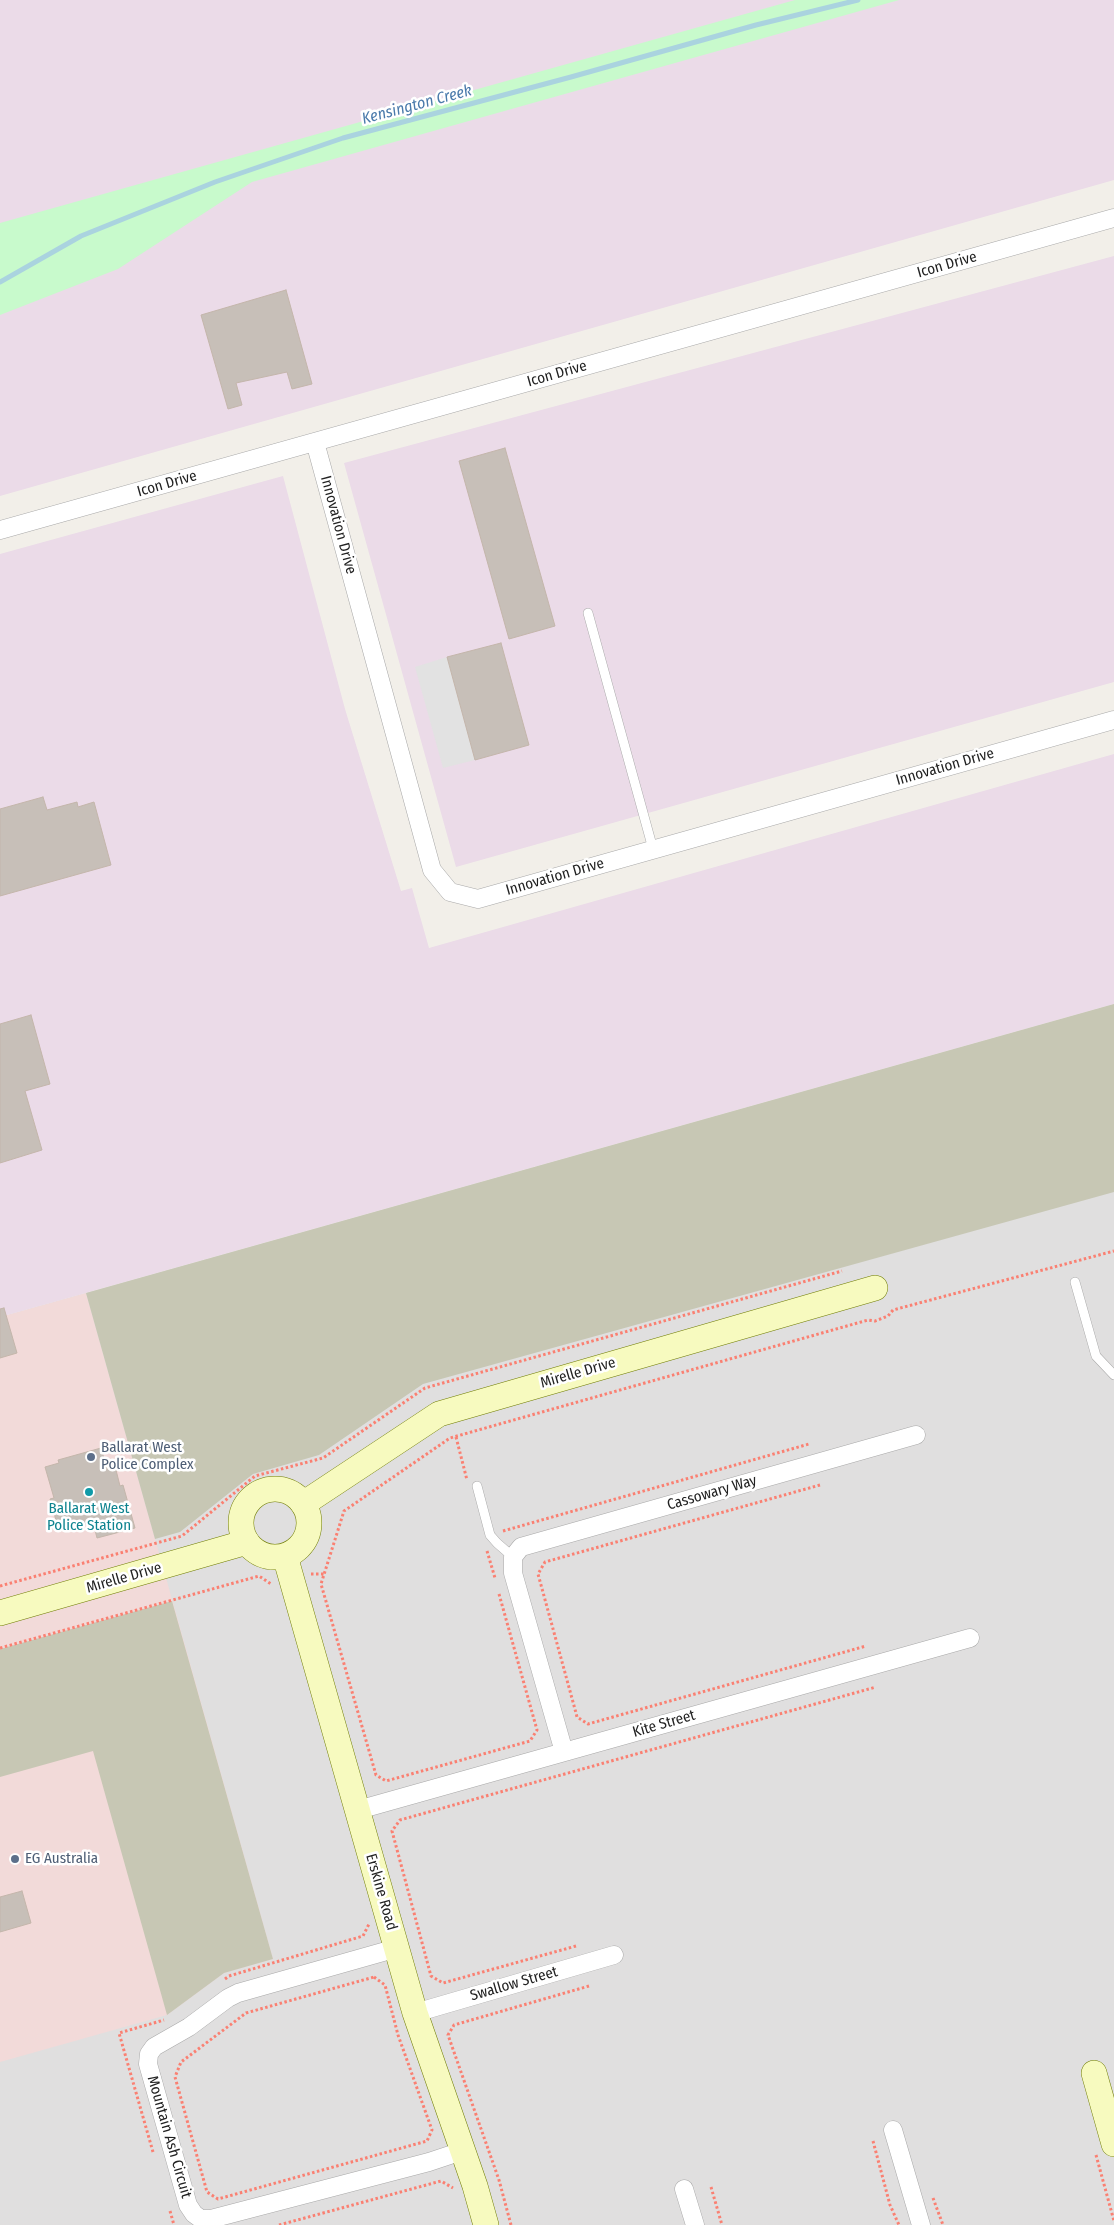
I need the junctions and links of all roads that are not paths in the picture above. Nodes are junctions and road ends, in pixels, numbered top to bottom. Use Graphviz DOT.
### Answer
graph roads {
  1 [pos="1114,218"];
  2 [pos="315,442"];
  3 [pos="0,530"];
  4 [pos="588,613"];
  5 [pos="1114,720"];
  6 [pos="654,849"];
  7 [pos="1075,1282"];
  8 [pos="874,1288"];
  9 [pos="1114,1375"];
  10 [pos="916,1435"];
  11 [pos="478,1486"];
  12 [pos="303,1504"];
  13 [pos="247,1542"];
  14 [pos="285,1556"];
  15 [pos="513,1557"];
  16 [pos="0,1613"];
  17 [pos="970,1638"];
  18 [pos="564,1752"];
  19 [pos="358,1810"];
  20 [pos="396,1948"];
  21 [pos="614,1955"];
  22 [pos="415,2012"];
  23 [pos="1094,2072"];
  24 [pos="893,2130"];
  25 [pos="1114,2144"];
  26 [pos="462,2151"];
  27 [pos="684,2189"];
  28 [pos="486,2225"];
  29 [pos="694,2225"];
  30 [pos="921,2225"];
  1 -- 2 [label="street, Icon Drive"];
  2 -- 3 [label="street, Icon Drive"];
  2 -- 6 [label="street, Innovation Drive"];
  4 -- 6 [label="lane"];
  5 -- 6 [label="street, Innovation Drive"];
  7 -- 9 [label="lane"];
  8 -- 12 [label="street, Mirelle Drive"];
  10 -- 15 [label="street, Cassowary Way"];
  11 -- 15 [label="lane"];
  12 -- 13 [label="street"];
  12 -- 14 [label="street"];
  13 -- 14 [label="street"];
  13 -- 16 [label="street, Mirelle Drive"];
  14 -- 19 [label="street, Erskine Road"];
  15 -- 18 [label="street"];
  17 -- 18 [label="street, Kite Street"];
  18 -- 19 [label="street, Kite Street"];
  19 -- 20 [label="street, Erskine Road"];
  20 -- 22 [label="street, Erskine Road"];
  20 -- 26 [label="street, Mountain Ash Circuit"];
  21 -- 22 [label="street, Swallow Street"];
  22 -- 26 [label="street, Erskine Road"];
  23 -- 25 [label="street"];
  24 -- 30 [label="street"];
  26 -- 28 [label="street, Erskine Road"];
  27 -- 29 [label="street"];
}
